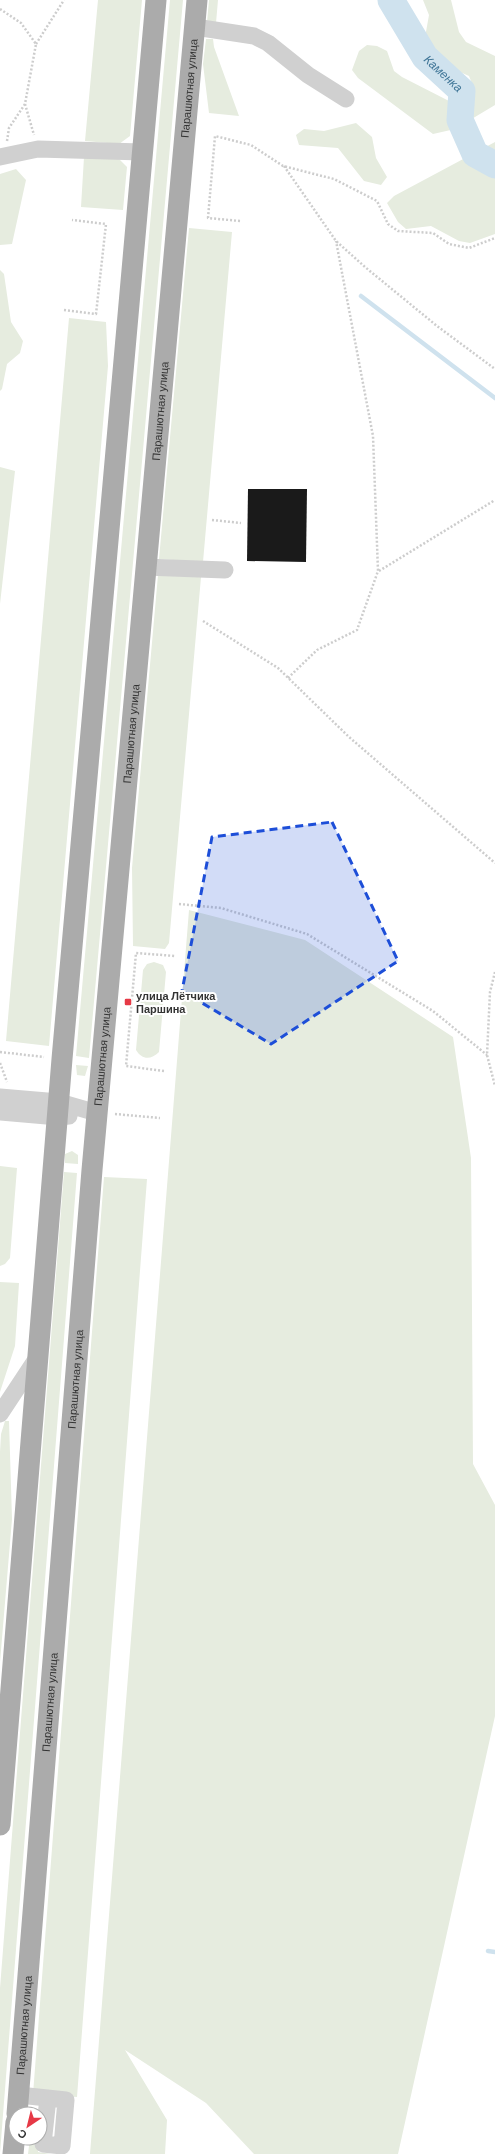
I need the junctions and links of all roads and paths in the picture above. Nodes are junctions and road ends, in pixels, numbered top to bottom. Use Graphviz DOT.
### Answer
graph roads {
  1 [pos="64,0"];
  2 [pos="156,0"];
  3 [pos="197,0"];
  4 [pos="0,9"];
  5 [pos="195,27"];
  6 [pos="36,44"];
  7 [pos="346,99"];
  8 [pos="25,104"];
  9 [pos="38,149"];
  10 [pos="142,152"];
  11 [pos="2,156"];
  12 [pos="283,166"];
  13 [pos="72,220"];
  14 [pos="240,221"];
  15 [pos="495,238"];
  16 [pos="336,241"];
  17 [pos="64,310"];
  18 [pos="495,369"];
  19 [pos="495,500"];
  20 [pos="212,520"];
  21 [pos="241,523"];
  22 [pos="145,567"];
  23 [pos="225,570"];
  24 [pos="378,571"];
  25 [pos="203,621"];
  26 [pos="288,678"];
  27 [pos="495,863"];
  28 [pos="179,904"];
  29 [pos="175,956"];
  30 [pos="495,972"];
  31 [pos="494,984"];
  32 [pos="0,1052"];
  33 [pos="487,1055"];
  34 [pos="45,1057"];
  35 [pos="0,1063"];
  36 [pos="164,1071"];
  37 [pos="495,1086"];
  38 [pos="4,1093"];
  39 [pos="58,1110"];
  40 [pos="0,1112"];
  41 [pos="97,1113"];
  42 [pos="160,1118"];
  43 [pos="37,1358"];
  44 [pos="0,1414"];
  45 [pos="0,1826"];
  46 [pos="48,2098"];
  47 [pos="18,2105"];
  1 -- 6 [label="path"];
  2 -- 10 [label="main road"];
  3 -- 5 [label="main road, Парашютная улица"];
  4 -- 6 [label="path"];
  5 -- 7 [label="street"];
  5 -- 22 [label="main road, Парашютная улица"];
  6 -- 8 [label="path"];
  8 -- 9 [label="path"];
  8 -- 11 [label="path"];
  9 -- 10 [label="street"];
  9 -- 11 [label="street"];
  10 -- 39 [label="main road"];
  12 -- 14 [label="path"];
  12 -- 15 [label="path"];
  12 -- 16 [label="path"];
  13 -- 17 [label="path"];
  16 -- 18 [label="path"];
  16 -- 24 [label="path"];
  19 -- 24 [label="path"];
  20 -- 21 [label="path"];
  22 -- 23 [label="street"];
  22 -- 41 [label="main road, Парашютная улица"];
  24 -- 26 [label="path"];
  25 -- 26 [label="path"];
  26 -- 27 [label="path"];
  28 -- 33 [label="path"];
  29 -- 36 [label="path"];
  30 -- 31 [label="path"];
  31 -- 33 [label="path"];
  32 -- 34 [label="path"];
  33 -- 37 [label="path"];
  35 -- 38 [label="path"];
  38 -- 39 [label="street"];
  39 -- 40 [label="street"];
  39 -- 41 [label="street"];
  39 -- 43 [label="main road"];
  41 -- 42 [label="path"];
  41 -- 47 [label="main road, Парашютная улица"];
  43 -- 44 [label="street"];
  43 -- 45 [label="main road"];
  46 -- 47 [label="street"];
}
